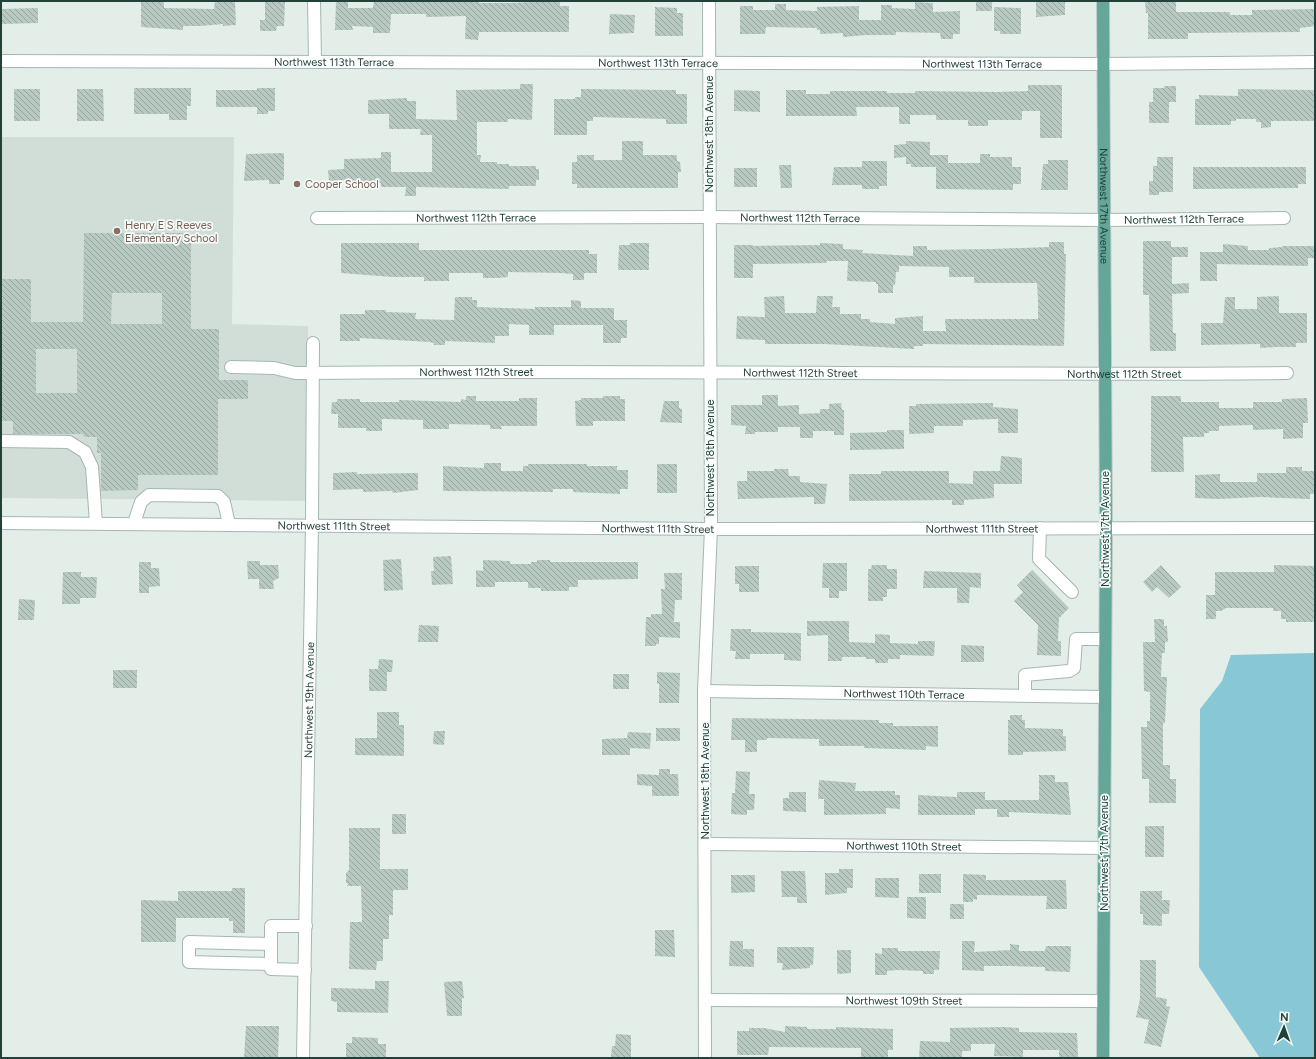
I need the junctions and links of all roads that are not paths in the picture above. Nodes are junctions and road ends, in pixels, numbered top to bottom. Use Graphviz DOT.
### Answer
graph roads {
  1 [pos="314,1"];
  2 [pos="709,1"];
  3 [pos="1103,1"];
  4 [pos="1,61"];
  5 [pos="315,61"];
  6 [pos="1315,62"];
  7 [pos="709,63"];
  8 [pos="1103,64"];
  9 [pos="709,217"];
  10 [pos="316,218"];
  11 [pos="1284,218"];
  12 [pos="1105,220"];
  13 [pos="313,343"];
  14 [pos="231,367"];
  15 [pos="710,372"];
  16 [pos="313,373"];
  17 [pos="1287,373"];
  18 [pos="1105,374"];
  19 [pos="1,441"];
  20 [pos="1,522"];
  21 [pos="96,523"];
  22 [pos="134,523"];
  23 [pos="229,524"];
  24 [pos="312,525"];
  25 [pos="1040,528"];
  26 [pos="1106,528"];
  27 [pos="1315,528"];
  28 [pos="711,529"];
  29 [pos="1072,592"];
  30 [pos="1105,639"];
  31 [pos="704,690"];
  32 [pos="1025,695"];
  33 [pos="1104,697"];
  34 [pos="705,844"];
  35 [pos="1104,848"];
  36 [pos="306,926"];
  37 [pos="271,944"];
  38 [pos="271,964"];
  39 [pos="305,970"];
  40 [pos="706,1000"];
  41 [pos="1103,1001"];
  42 [pos="303,1058"];
  43 [pos="705,1058"];
  44 [pos="1103,1058"];
  1 -- 5 [label="street"];
  2 -- 7 [label="street, Northwest 18th Avenue"];
  3 -- 8 [label="main road, Northwest 17th Avenue"];
  4 -- 5 [label="street, Northwest 113th Terrace"];
  5 -- 7 [label="street, Northwest 113th Terrace"];
  6 -- 8 [label="street, Northwest 113th Terrace"];
  7 -- 8 [label="street, Northwest 113th Terrace"];
  7 -- 9 [label="street, Northwest 18th Avenue"];
  8 -- 12 [label="main road, Northwest 17th Avenue"];
  9 -- 10 [label="street, Northwest 112th Terrace"];
  9 -- 12 [label="street, Northwest 112th Terrace"];
  9 -- 15 [label="street, Northwest 18th Avenue"];
  11 -- 12 [label="street, Northwest 112th Terrace"];
  12 -- 18 [label="main road, Northwest 17th Avenue"];
  13 -- 16 [label="street, Northwest 19th Avenue"];
  14 -- 16 [label="street, Northwest 112th Street"];
  15 -- 16 [label="street, Northwest 112th Street"];
  15 -- 18 [label="street, Northwest 112th Street"];
  15 -- 28 [label="street, Northwest 18th Avenue"];
  16 -- 24 [label="street, Northwest 19th Avenue"];
  17 -- 18 [label="street, Northwest 112th Street"];
  18 -- 26 [label="main road, Northwest 17th Avenue"];
  19 -- 21 [label="street"];
  20 -- 21 [label="street, Northwest 111th Street"];
  21 -- 22 [label="street, Northwest 111th Street"];
  22 -- 23 [label="street, Northwest 111th Street"];
  22 -- 23 [label="street"];
  23 -- 24 [label="street, Northwest 111th Street"];
  24 -- 28 [label="street, Northwest 111th Street"];
  24 -- 36 [label="street, Northwest 19th Avenue"];
  25 -- 26 [label="street, Northwest 111th Street"];
  25 -- 28 [label="street, Northwest 111th Street"];
  25 -- 29 [label="street"];
  26 -- 27 [label="street, Northwest 111th Street"];
  26 -- 30 [label="main road, Northwest 17th Avenue"];
  28 -- 31 [label="street, Northwest 18th Avenue"];
  30 -- 32 [label="street"];
  30 -- 33 [label="main road, Northwest 17th Avenue"];
  31 -- 32 [label="street, Northwest 110th Terrace"];
  31 -- 34 [label="street, Northwest 18th Avenue"];
  32 -- 33 [label="street, Northwest 110th Terrace"];
  33 -- 35 [label="main road, Northwest 17th Avenue"];
  34 -- 35 [label="street, Northwest 110th Street"];
  34 -- 40 [label="street, Northwest 18th Avenue"];
  35 -- 41 [label="main road, Northwest 17th Avenue"];
  36 -- 37 [label="street"];
  36 -- 39 [label="street, Northwest 19th Avenue"];
  37 -- 38 [label="street"];
  37 -- 38 [label="street"];
  38 -- 39 [label="street"];
  39 -- 42 [label="street, Northwest 19th Avenue"];
  40 -- 41 [label="street, Northwest 109th Street"];
  40 -- 43 [label="street, Northwest 18th Avenue"];
  41 -- 44 [label="main road, Northwest 17th Avenue"];
}
